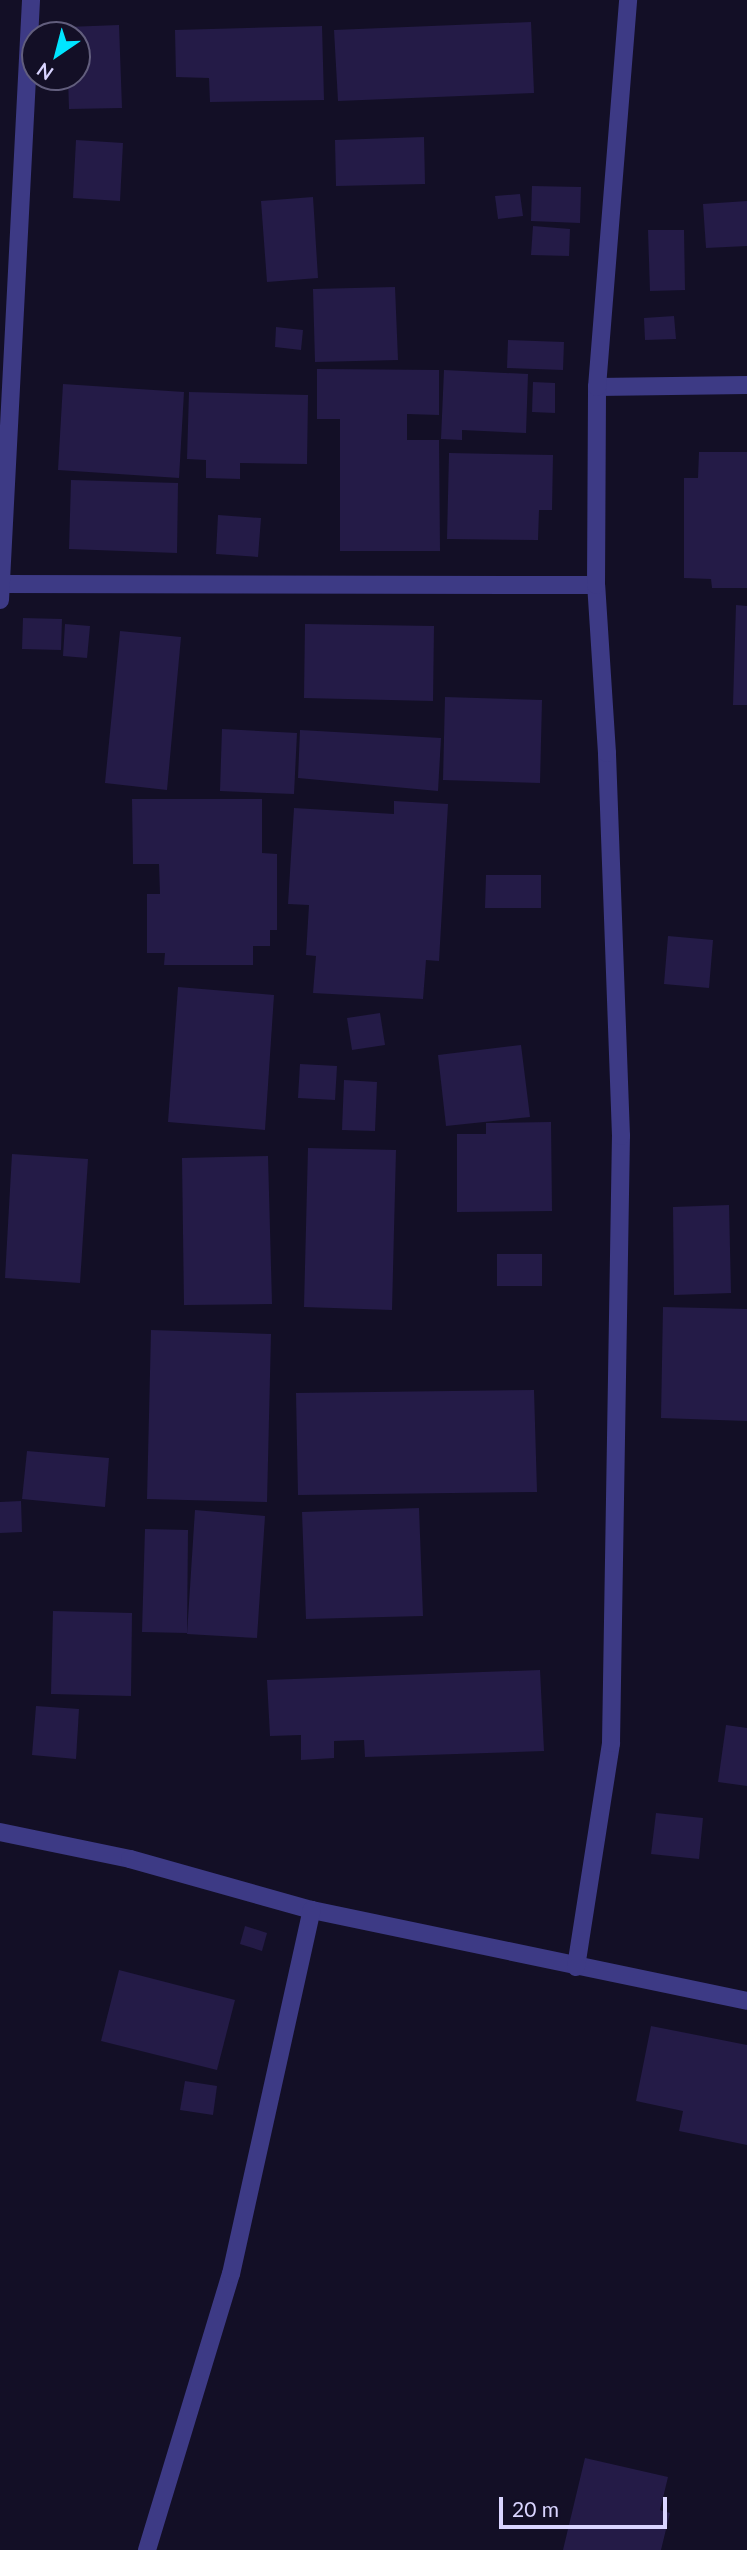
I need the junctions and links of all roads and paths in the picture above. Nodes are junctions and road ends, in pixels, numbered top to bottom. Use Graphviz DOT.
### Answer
graph roads {
  1 [pos="31,0"];
  2 [pos="628,0"];
  3 [pos="747,385"];
  4 [pos="597,387"];
  5 [pos="4,449"];
  6 [pos="596,585"];
  7 [pos="1,592"];
  8 [pos="0,1832"];
  9 [pos="312,1910"];
  10 [pos="576,1967"];
  11 [pos="747,2001"];
  12 [pos="148,2550"];
  1 -- 5 [label="street"];
  2 -- 4 [label="street"];
  3 -- 4 [label="street"];
  4 -- 6 [label="street"];
  5 -- 7 [label="street"];
  6 -- 7 [label="street"];
  6 -- 10 [label="street"];
  8 -- 9 [label="street"];
  9 -- 10 [label="street"];
  9 -- 12 [label="street"];
  10 -- 11 [label="street"];
}
